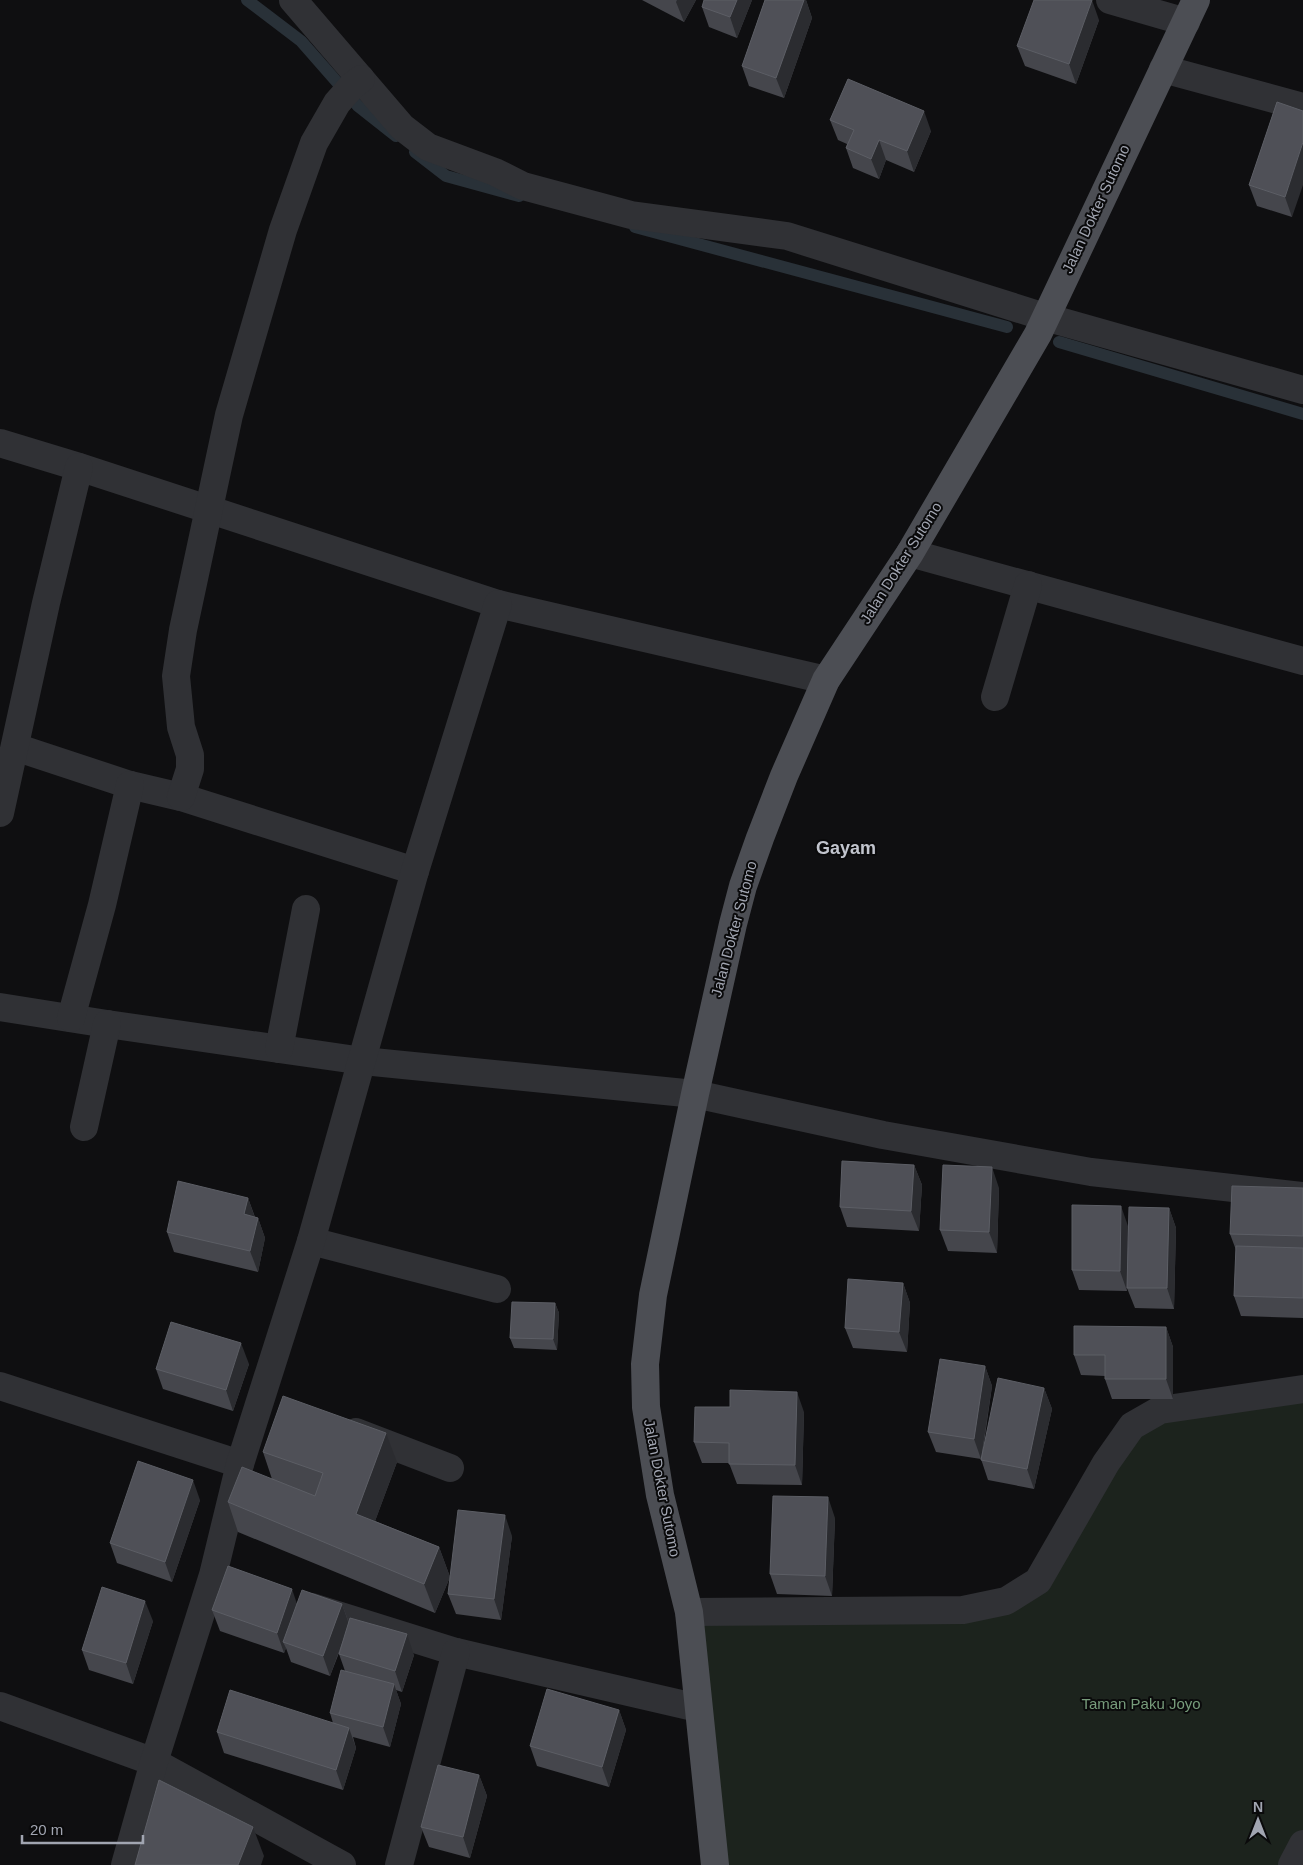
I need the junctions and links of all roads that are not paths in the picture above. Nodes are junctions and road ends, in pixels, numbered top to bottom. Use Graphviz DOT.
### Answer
graph roads {
  1 [pos="293,0"];
  2 [pos="1110,0"];
  3 [pos="1191,11"];
  4 [pos="1163,69"];
  5 [pos="350,89"];
  6 [pos="1303,107"];
  7 [pos="1045,317"];
  8 [pos="1303,390"];
  9 [pos="0,443"];
  10 [pos="79,467"];
  11 [pos="208,510"];
  12 [pos="910,553"];
  13 [pos="1028,585"];
  14 [pos="498,604"];
  15 [pos="1303,661"];
  16 [pos="826,680"];
  17 [pos="995,697"];
  18 [pos="15,747"];
  19 [pos="130,785"];
  20 [pos="182,797"];
  21 [pos="1,804"];
  22 [pos="416,871"];
  23 [pos="306,909"];
  24 [pos="0,1007"];
  25 [pos="71,1018"];
  26 [pos="107,1024"];
  27 [pos="279,1049"];
  28 [pos="363,1061"];
  29 [pos="695,1094"];
  30 [pos="84,1127"];
  31 [pos="1303,1196"];
  32 [pos="311,1241"];
  33 [pos="497,1289"];
  34 [pos="0,1386"];
  35 [pos="1303,1389"];
  36 [pos="261,1396"];
  37 [pos="287,1406"];
  38 [pos="332,1423"];
  39 [pos="240,1464"];
  40 [pos="450,1468"];
  41 [pos="288,1599"];
  42 [pos="689,1612"];
  43 [pos="456,1652"];
  44 [pos="0,1706"];
  45 [pos="698,1708"];
  46 [pos="154,1762"];
  47 [pos="1303,1844"];
  48 [pos="125,1865"];
  49 [pos="342,1865"];
  50 [pos="399,1865"];
  51 [pos="714,1865"];
  52 [pos="1292,1865"];
  1 -- 5 [label="street"];
  2 -- 3 [label="street"];
  3 -- 4 [label="main road, Jalan Dokter Sutomo"];
  4 -- 6 [label="street"];
  4 -- 7 [label="main road, Jalan Dokter Sutomo"];
  5 -- 7 [label="street"];
  5 -- 11 [label="street"];
  7 -- 8 [label="street"];
  7 -- 12 [label="main road, Jalan Dokter Sutomo"];
  9 -- 10 [label="street"];
  10 -- 11 [label="street"];
  10 -- 18 [label="street"];
  11 -- 14 [label="street"];
  11 -- 20 [label="street"];
  12 -- 13 [label="street"];
  12 -- 16 [label="main road, Jalan Dokter Sutomo"];
  13 -- 15 [label="street"];
  13 -- 17 [label="street"];
  14 -- 16 [label="street"];
  14 -- 22 [label="street"];
  16 -- 29 [label="main road, Jalan Dokter Sutomo"];
  18 -- 19 [label="street"];
  18 -- 21 [label="street"];
  19 -- 20 [label="street"];
  19 -- 25 [label="street"];
  20 -- 22 [label="street"];
  22 -- 28 [label="street"];
  23 -- 27 [label="street"];
  24 -- 25 [label="street"];
  25 -- 26 [label="street"];
  26 -- 27 [label="street"];
  26 -- 30 [label="street"];
  27 -- 28 [label="street"];
  28 -- 29 [label="street"];
  28 -- 32 [label="street"];
  29 -- 31 [label="street"];
  29 -- 42 [label="main road, Jalan Dokter Sutomo"];
  32 -- 33 [label="street"];
  32 -- 36 [label="street"];
  34 -- 39 [label="street"];
  35 -- 42 [label="street"];
  36 -- 37 [label="street"];
  36 -- 39 [label="street"];
  38 -- 40 [label="street"];
  39 -- 46 [label="street"];
  41 -- 43 [label="street"];
  42 -- 45 [label="main road, Jalan Dokter Sutomo"];
  43 -- 45 [label="street"];
  43 -- 50 [label="street"];
  44 -- 46 [label="street"];
  45 -- 51 [label="main road, Jalan Dokter Sutomo"];
  46 -- 48 [label="street"];
  46 -- 49 [label="street"];
  47 -- 52 [label="street"];
}
